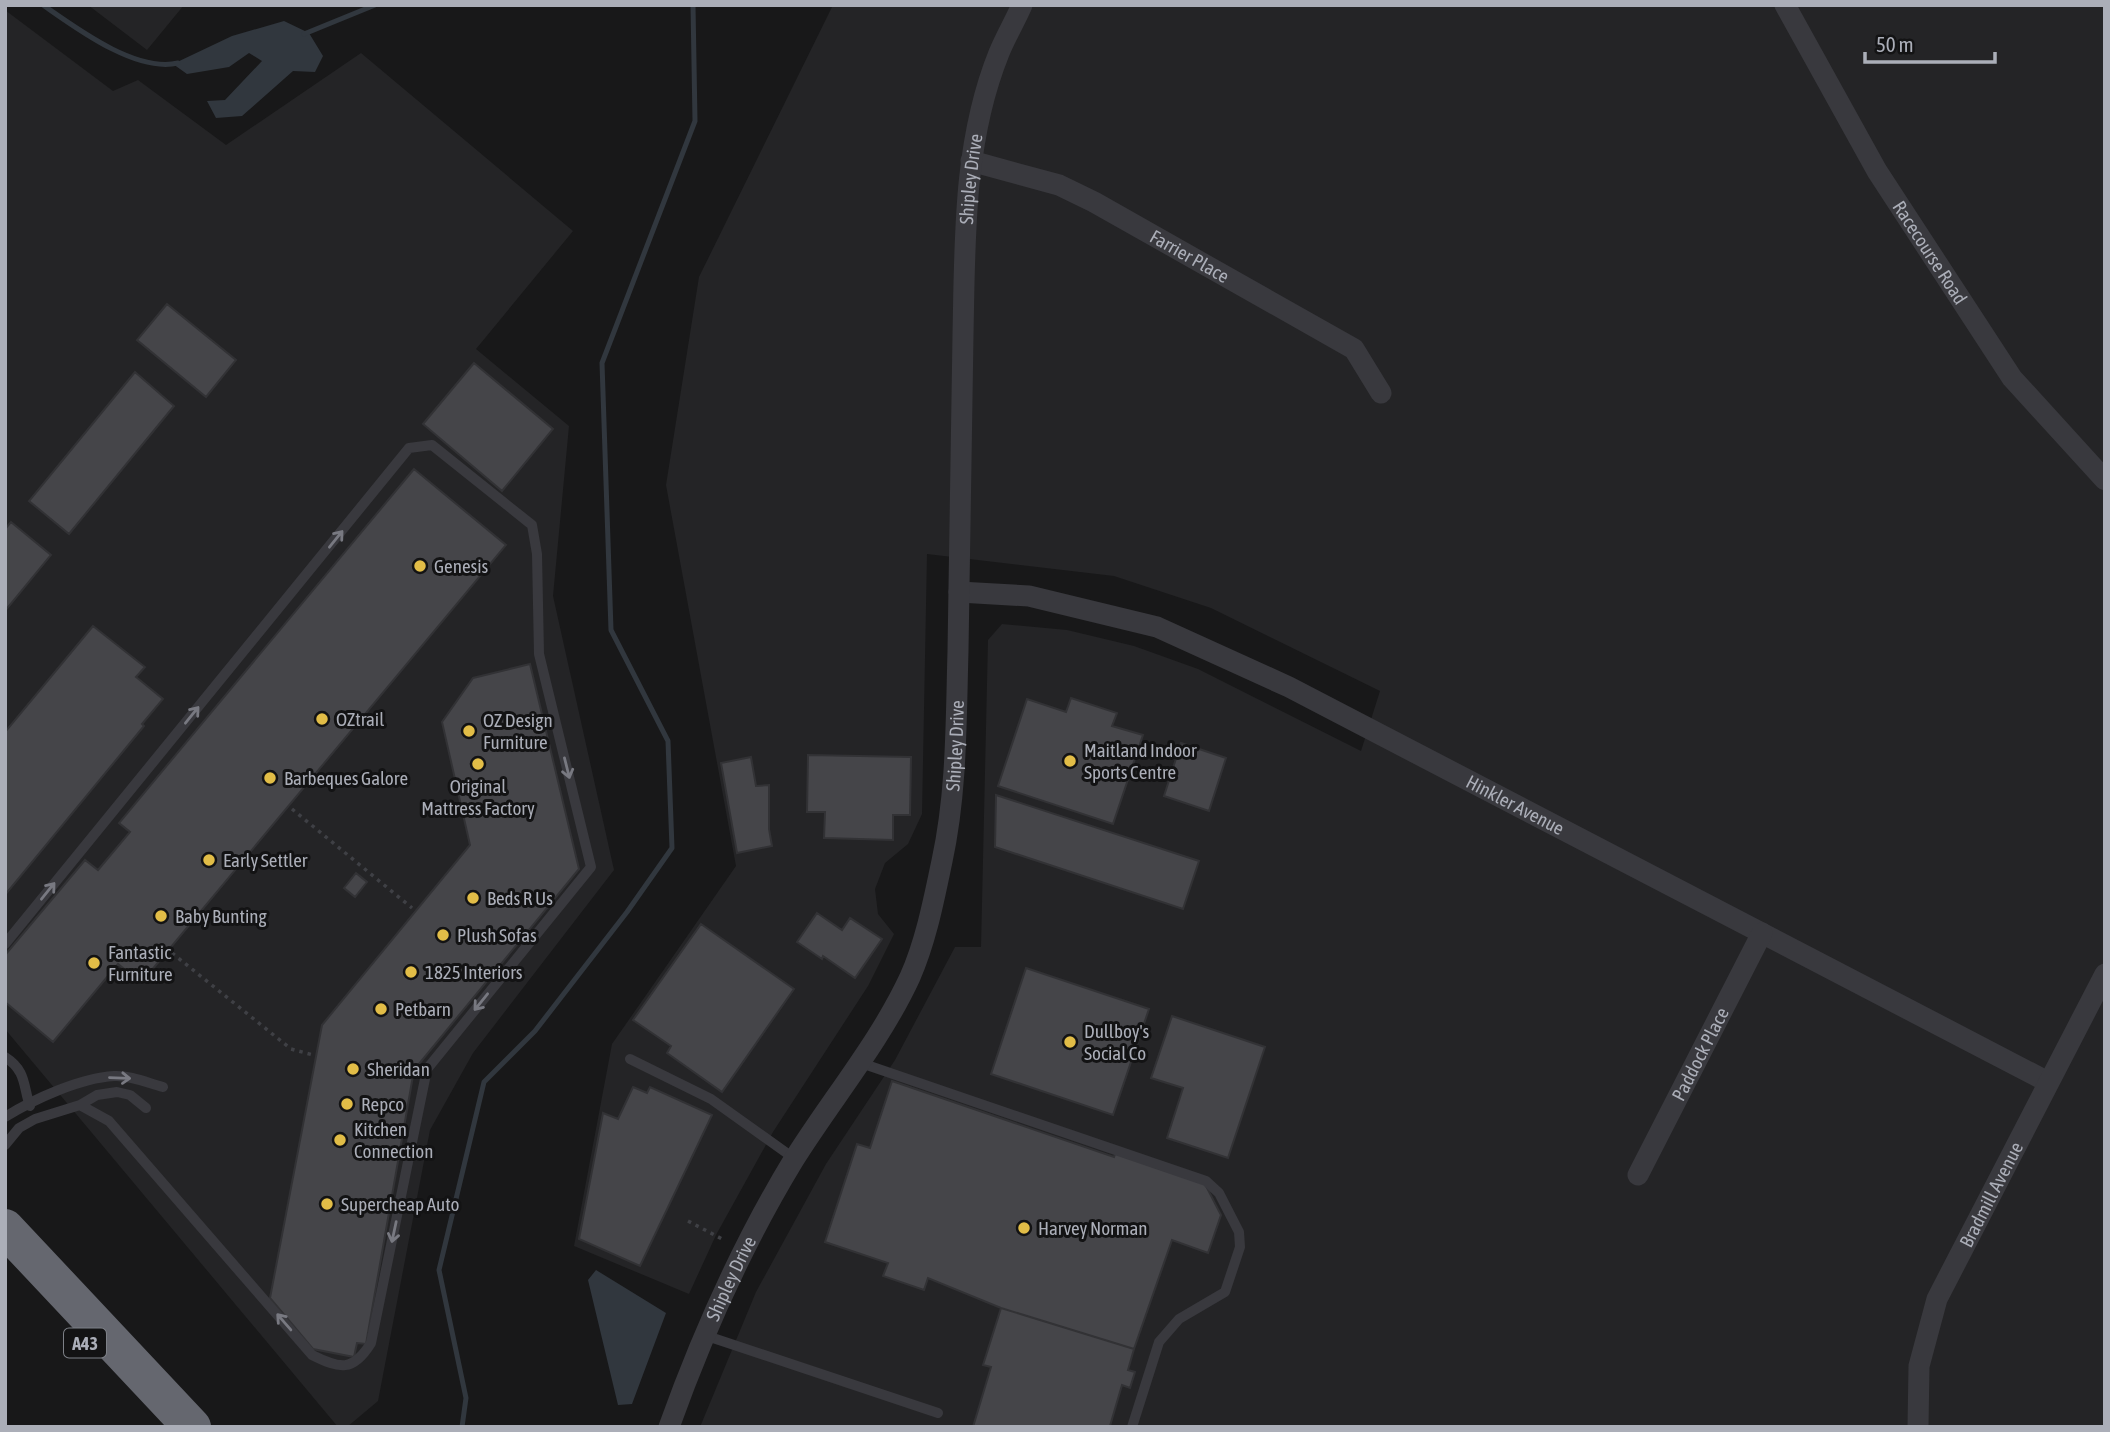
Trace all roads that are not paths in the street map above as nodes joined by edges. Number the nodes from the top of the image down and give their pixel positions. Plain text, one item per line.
1 (1023, 5) edge
2 (1785, 5) edge
3 (971, 161) junction
4 (1381, 393) dead end
5 (2105, 480) edge
6 (959, 592) junction
7 (1762, 933) junction
8 (5, 944) edge
9 (2105, 975) edge
10 (5, 1057) edge
11 (630, 1059) dead end
12 (858, 1062) junction
13 (2048, 1082) junction
14 (163, 1087) dead end
15 (28, 1102) junction
16 (80, 1105) junction
17 (146, 1108) dead end
18 (5, 1117) edge
19 (35, 1119) junction
20 (5, 1145) edge
21 (794, 1159) junction
22 (1638, 1175) dead end
23 (5, 1228) edge
24 (5, 1259) edge
25 (704, 1335) junction
26 (938, 1413) dead end
27 (163, 1427) edge
28 (192, 1427) edge
29 (669, 1427) edge
30 (1132, 1427) edge
31 (1918, 1427) edge

1 - 3 street, Shipley Drive
2 - 5 street, Racecourse Road
3 - 4 street, Farrier Place
3 - 6 street, Shipley Drive
6 - 7 street, Hinkler Avenue
6 - 12 street, Shipley Drive
7 - 13 street, Hinkler Avenue
7 - 22 street, Paddock Place
8 -> 16 lane
9 - 13 street, Bradmill Avenue
10 - 15 lane
11 - 21 lane
12 - 21 street, Shipley Drive
12 - 30 lane
13 - 31 street, Bradmill Avenue
15 -> 14 lane
15 - 18 lane
15 - 19 lane
16 - 17 lane
16 - 19 lane
19 - 20 lane
21 - 25 street, Shipley Drive
23 - 28 highway, A43
24 - 27 highway, A43
25 - 26 lane
25 - 29 street, Shipley Drive

